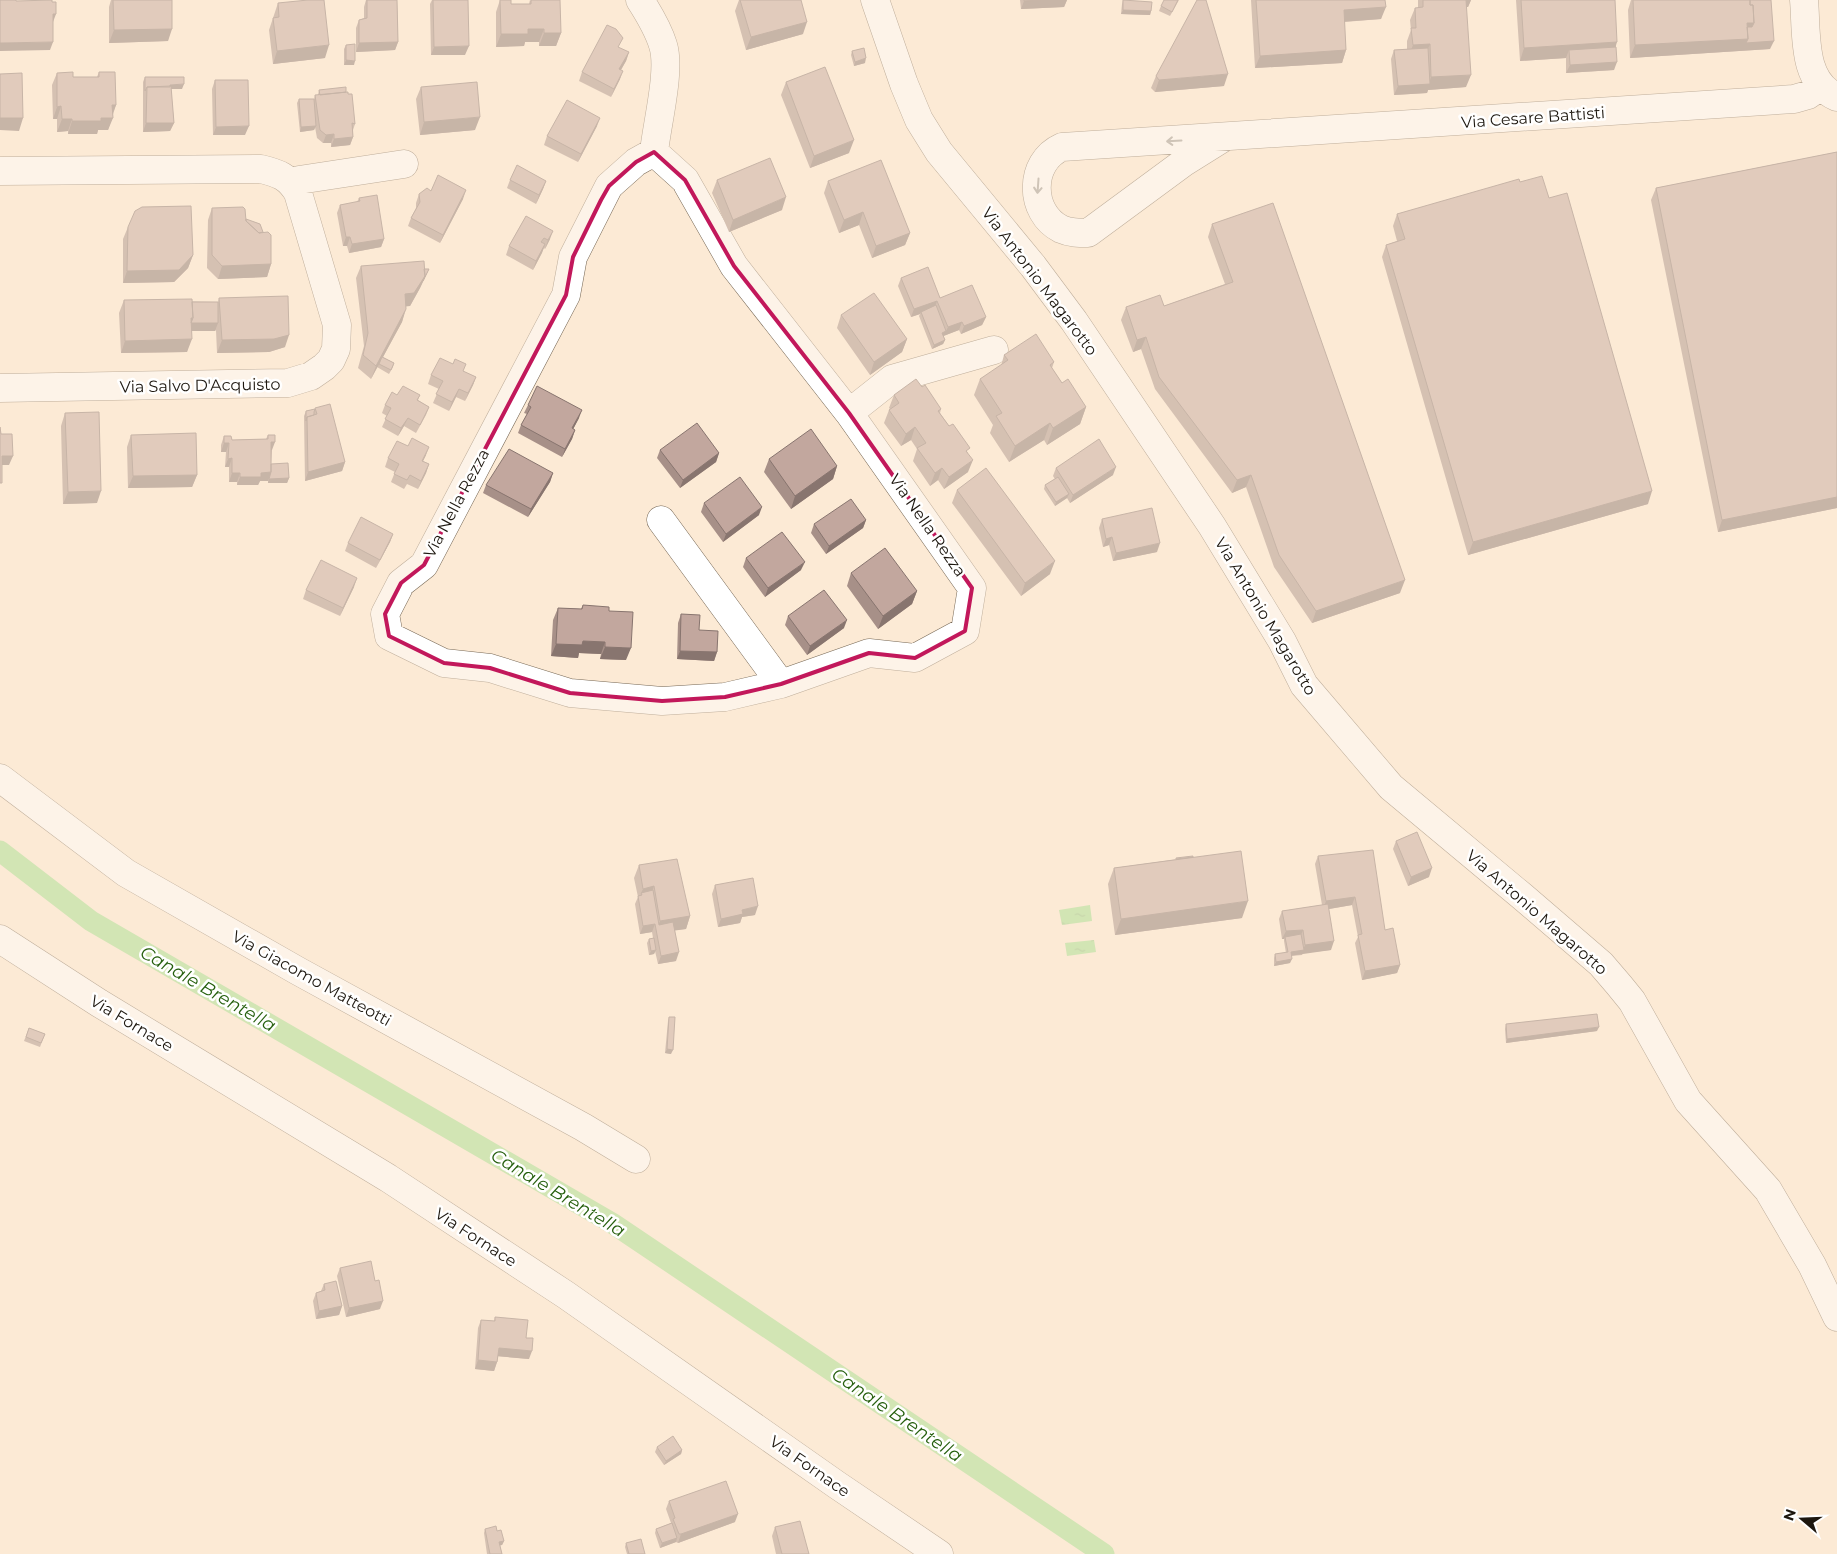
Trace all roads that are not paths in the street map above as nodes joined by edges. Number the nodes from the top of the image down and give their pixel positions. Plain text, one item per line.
1 (640, 0) edge
2 (875, 0) edge
3 (1804, 0) edge
4 (1829, 92) edge
5 (1223, 138) junction
6 (654, 152) junction
7 (404, 164) dead end
8 (0, 171) edge
9 (293, 184) junction
10 (994, 350) dead end
11 (0, 388) edge
12 (849, 413) junction
13 (661, 520) dead end
14 (780, 684) junction
15 (0, 778) edge
16 (0, 939) edge
17 (636, 1159) dead end
18 (1837, 1317) edge
19 (939, 1554) edge

1 - 6 street
2 - 18 street, Via Antonio Magarotto
3 - 4 street
4 - 5 street, Via Cesare Battisti
5 -> 5 street, Via Cesare Battisti
6 - 12 street, Via Nella Rezza
6 - 14 street, Via Nella Rezza
7 - 9 street
8 - 9 street
9 - 11 street, Via Salvo D'Acquisto
10 - 12 street
12 - 14 street, Via Nella Rezza
13 - 14 street
15 - 17 street, Via Giacomo Matteotti
16 - 19 street, Via Fornace

